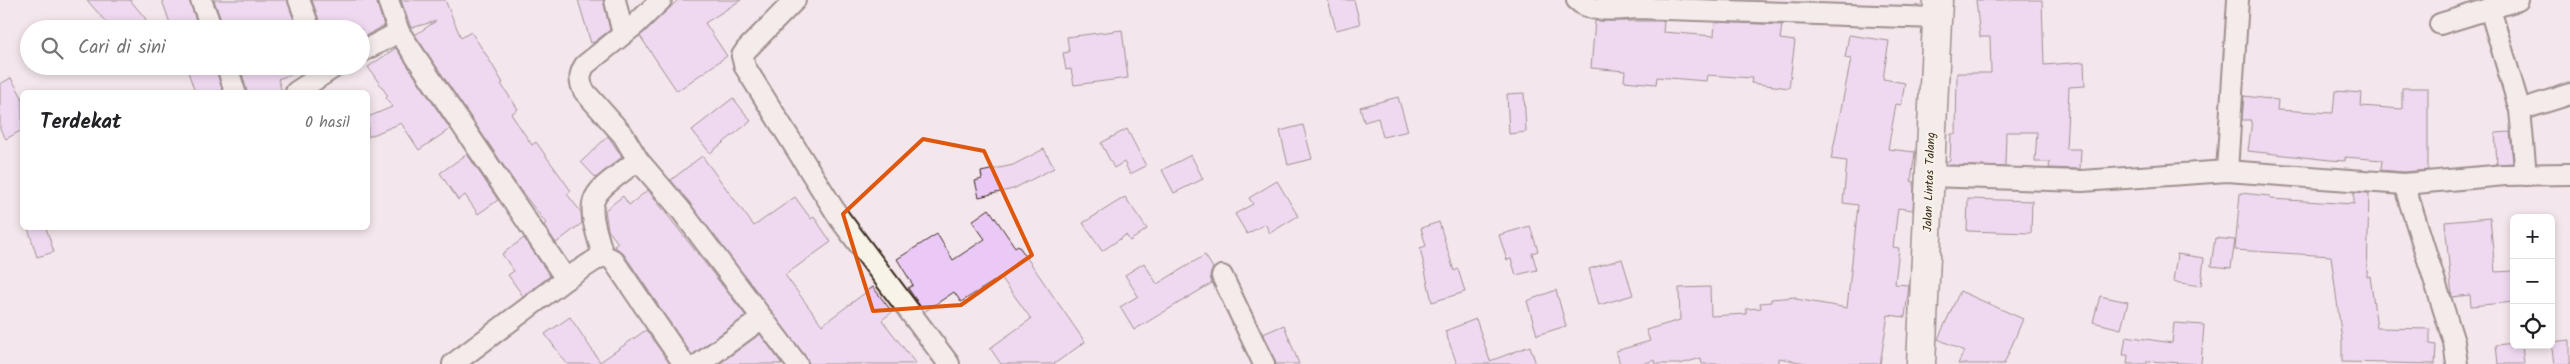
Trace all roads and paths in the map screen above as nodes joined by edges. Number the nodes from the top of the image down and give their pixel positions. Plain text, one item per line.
1 (201, 0) edge
2 (299, 0) edge
3 (388, 0) edge
4 (615, 0) edge
5 (660, 0) edge
6 (795, 0) edge
7 (1577, 0) edge
8 (2238, 0) edge
9 (2518, 0) edge
10 (1937, 9) edge
11 (2490, 9) junction
12 (209, 20) edge
13 (307, 20) edge
14 (2440, 24) dead end
15 (399, 32) junction
16 (623, 34) junction
17 (370, 47) edge
18 (229, 75) edge
19 (319, 75) edge
20 (234, 90) edge
21 (299, 90) edge
22 (2570, 94) edge
23 (2520, 110) junction
24 (638, 160) junction
25 (2227, 171) junction
26 (2570, 174) edge
27 (2526, 175) junction
28 (1929, 176) junction
29 (2404, 184) junction
30 (603, 255) junction
31 (1222, 276) dead end
32 (566, 279) junction
33 (761, 319) junction
34 (453, 364) edge
35 (684, 364) edge
36 (699, 364) edge
37 (797, 364) edge
38 (949, 364) edge
39 (1264, 364) edge
40 (1921, 364) edge
41 (2457, 364) edge

1 - 12 street
2 - 13 street
3 - 15 street
4 - 16 street
5 - 16 street
6 - 38 street
7 - 10 street
8 - 25 street
9 - 11 street
10 - 28 street, Jalan Lintas Talang
11 - 14 street
11 - 23 street
15 - 17 street
15 - 32 street
16 - 24 street
18 - 20 street
19 - 21 street
22 - 23 street
23 - 27 street
24 - 30 street
24 - 33 street
25 - 28 street
25 - 29 street
26 - 27 street
27 - 29 street
28 - 40 street, Jalan Lintas Talang
29 - 41 street
30 - 32 street
30 - 35 street
31 - 39 street
32 - 34 street
33 - 36 street
33 - 37 street

